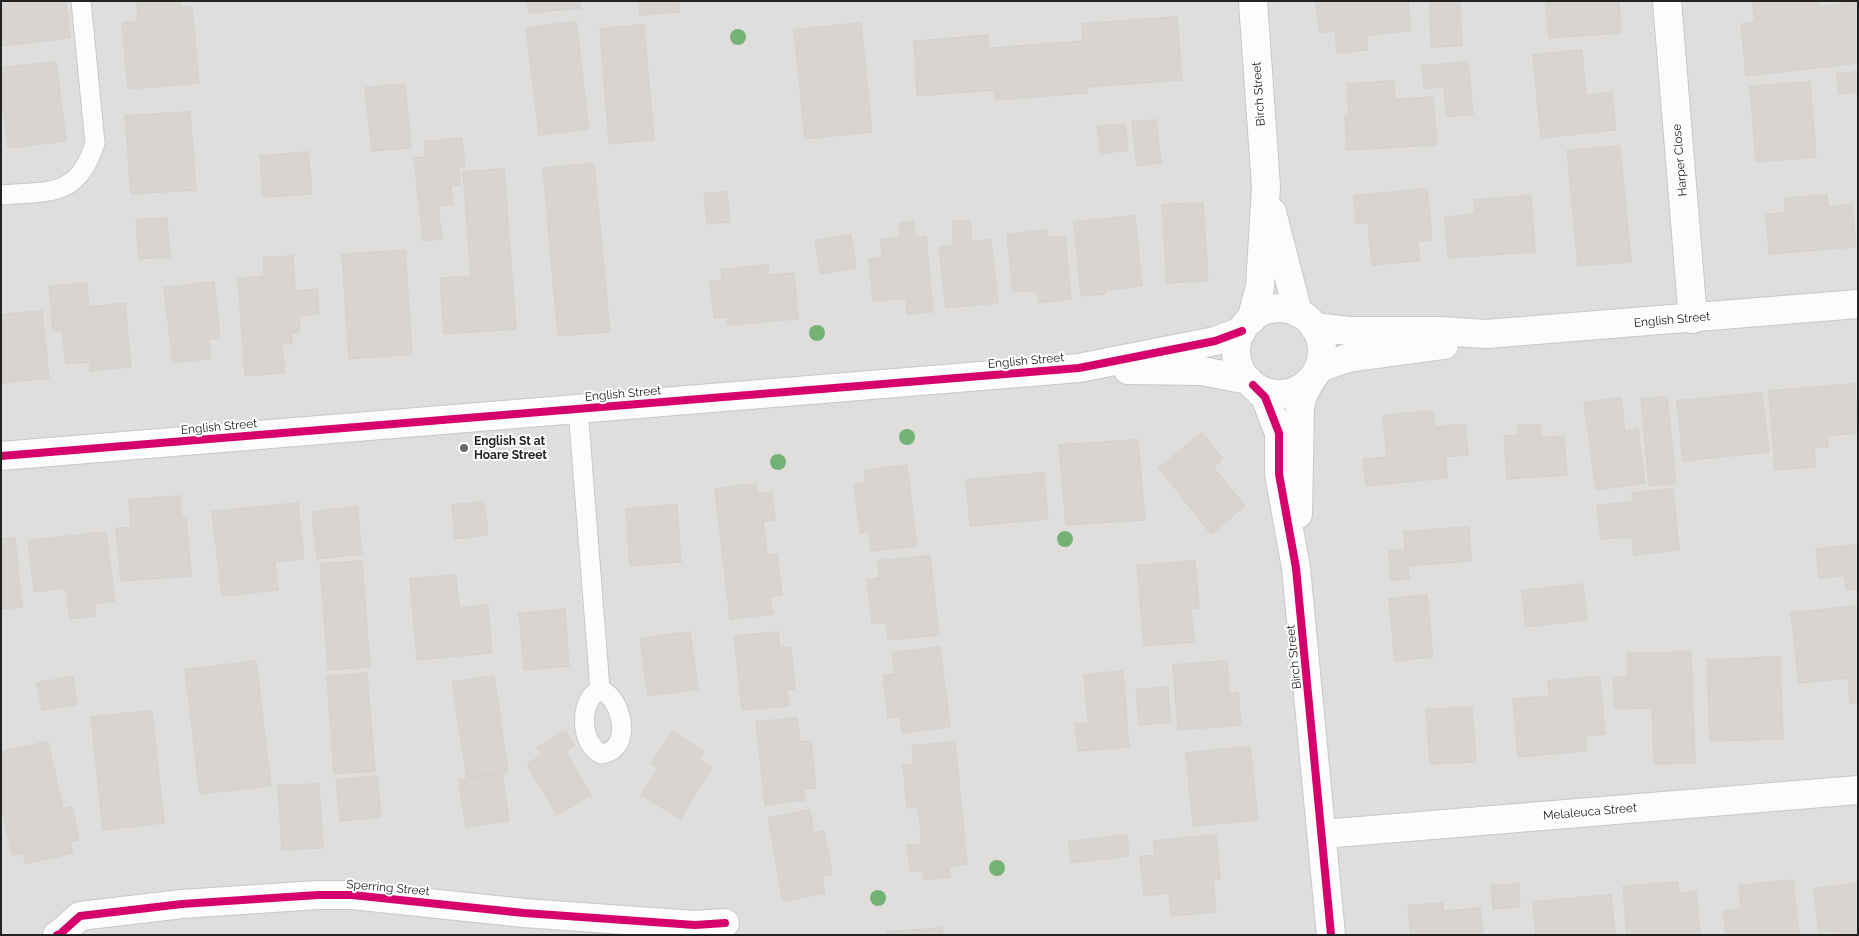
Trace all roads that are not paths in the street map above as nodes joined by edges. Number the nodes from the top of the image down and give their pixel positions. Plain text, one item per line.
1 (81, 1) edge
2 (1252, 1) edge
3 (1667, 1) edge
4 (1266, 186) junction
5 (1, 194) edge
6 (1858, 304) edge
7 (1693, 318) junction
8 (1306, 320) junction
9 (1246, 325) junction
10 (1486, 334) junction
11 (1079, 368) junction
12 (1315, 374) junction
13 (1251, 383) junction
14 (578, 409) junction
15 (1, 456) edge
16 (1296, 568) junction
17 (600, 688) dead end
18 (1858, 790) edge
19 (1323, 834) junction
20 (725, 923) dead end
21 (56, 935) edge
22 (1331, 935) edge

1 - 5 lane
2 - 4 street, Birch Street
3 - 7 street, Harper Close
4 - 8 street, Birch Street
4 - 9 street, Birch Street
6 - 7 street, English Street
7 - 10 street, English Street
8 - 9 street
8 - 10 street, English Street
8 - 12 street
9 - 11 street, English Street
9 - 13 street
10 - 12 street, English Street
11 - 13 street, English Street
11 - 14 street, English Street
12 - 13 street
12 - 16 street, Birch Street
13 - 16 street, Birch Street
14 - 15 street, English Street
14 - 17 lane
16 - 19 street, Birch Street
18 - 19 street, Melaleuca Street
19 - 22 street, Birch Street
20 - 21 street, Sperring Street

